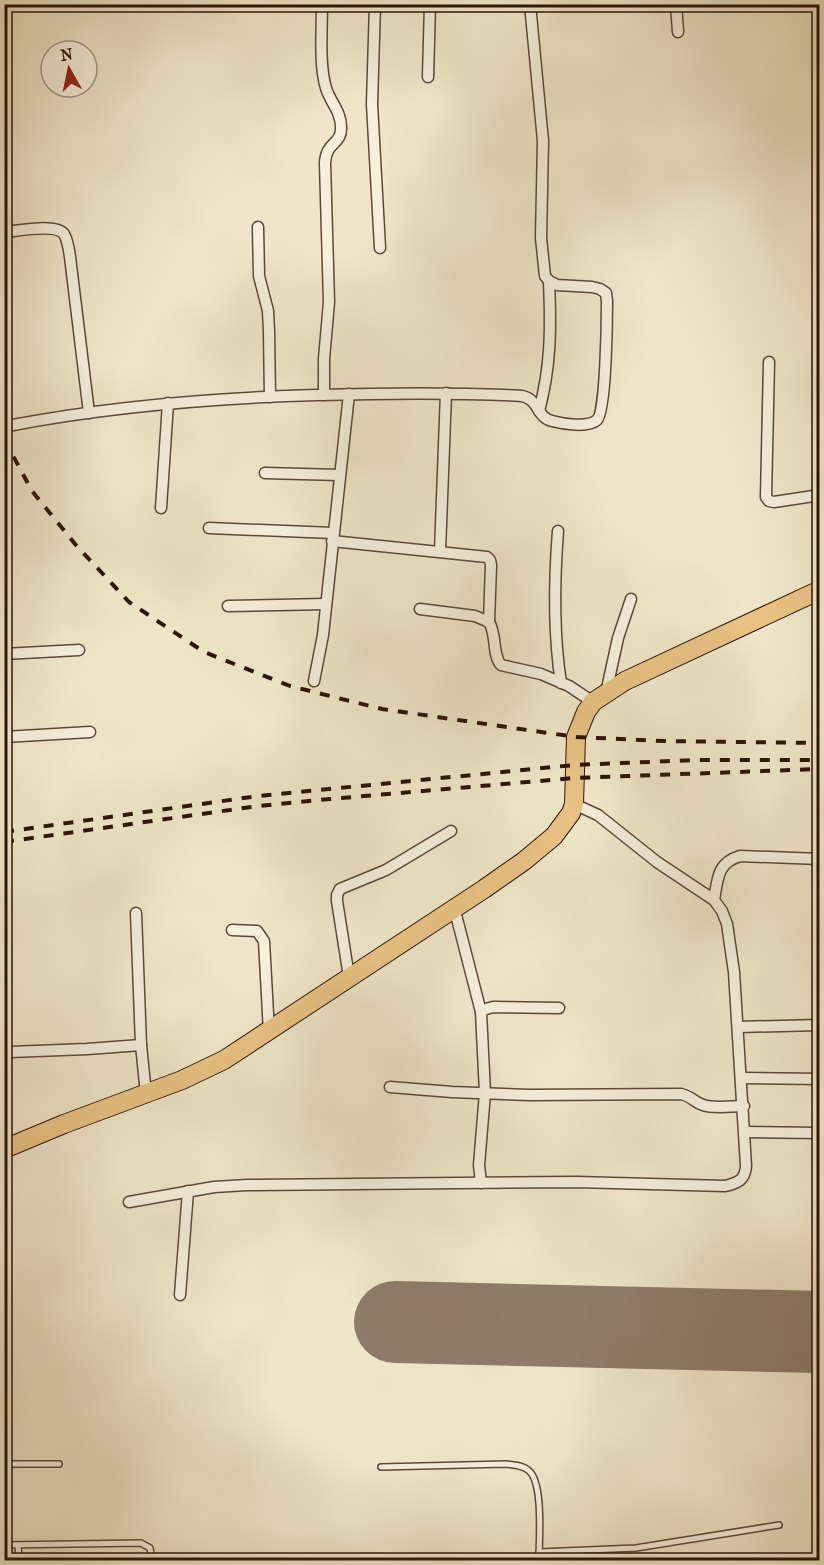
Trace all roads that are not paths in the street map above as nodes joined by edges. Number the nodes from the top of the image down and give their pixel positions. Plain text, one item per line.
1 (322, 4) edge
2 (375, 4) edge
3 (430, 4) edge
4 (530, 4) edge
5 (676, 4) edge
6 (678, 32) dead end
7 (428, 77) dead end
8 (258, 227) dead end
9 (4, 232) edge
10 (380, 248) dead end
11 (549, 281) junction
12 (770, 362) dead end
13 (446, 393) junction
14 (349, 394) junction
15 (324, 395) junction
16 (270, 397) junction
17 (168, 403) junction
18 (539, 411) junction
19 (89, 413) junction
20 (13, 425) dead end
21 (265, 473) dead end
22 (339, 475) junction
23 (819, 495) edge
24 (161, 508) dead end
25 (209, 528) dead end
26 (558, 531) dead end
27 (333, 537) junction
28 (440, 551) junction
29 (819, 590) edge
30 (631, 599) dead end
31 (326, 604) junction
32 (228, 606) dead end
33 (420, 609) dead end
34 (489, 622) junction
35 (79, 650) dead end
36 (4, 654) edge
37 (314, 681) dead end
38 (561, 683) junction
39 (599, 697) junction
40 (90, 732) dead end
41 (4, 737) edge
42 (574, 804) junction
43 (451, 831) dead end
44 (819, 859) edge
45 (714, 900) junction
46 (454, 907) junction
47 (136, 913) dead end
48 (232, 930) dead end
49 (349, 977) junction
50 (559, 1008) dead end
51 (481, 1012) junction
52 (819, 1025) edge
53 (738, 1027) junction
54 (269, 1032) junction
55 (141, 1045) junction
56 (10, 1052) dead end
57 (741, 1078) junction
58 (819, 1079) edge
59 (390, 1087) dead end
60 (485, 1093) junction
61 (146, 1094) junction
62 (744, 1106) junction
63 (745, 1132) junction
64 (819, 1133) edge
65 (4, 1149) edge
66 (481, 1183) junction
67 (188, 1191) junction
68 (129, 1202) dead end
69 (180, 1295) dead end
70 (4, 1464) edge
71 (59, 1464) dead end
72 (381, 1467) dead end
73 (779, 1525) dead end
74 (4, 1545) edge
75 (18, 1545) junction
76 (539, 1552) junction
77 (19, 1560) edge
78 (152, 1560) edge
79 (539, 1560) edge

1 - 15 street
2 - 10 street
3 - 7 street
4 - 11 street
5 - 6 street
8 - 16 street
9 - 19 street
11 - 18 street
11 - 18 street
12 - 23 street
13 - 14 street
13 - 18 street
13 - 28 street
14 - 15 street
14 - 22 street
15 - 16 street
16 - 17 street
17 - 19 street
17 - 24 street
19 - 20 street
21 - 22 street
22 - 27 street
25 - 27 street
26 - 38 street
27 - 28 street
27 - 31 street
28 - 34 street
29 - 39 highway
30 - 39 street
31 - 32 street
31 - 37 street
33 - 34 street
34 - 38 street
35 - 36 street
38 - 39 street
39 - 42 highway
40 - 41 street
42 - 45 street
42 - 46 highway
43 - 49 street
44 - 45 street
45 - 53 street
46 - 49 highway
46 - 51 street
47 - 55 street
48 - 54 street
49 - 54 highway
50 - 51 street
51 - 60 street
52 - 53 street
53 - 57 street
54 - 61 highway
55 - 56 street
55 - 61 street
57 - 58 street
57 - 62 street
59 - 60 street
60 - 62 street
60 - 66 street
61 - 65 highway
62 - 63 street
63 - 64 street
63 - 66 street
66 - 67 street
67 - 68 street
67 - 69 street
70 - 71 lane
72 - 76 lane
73 - 76 lane
74 - 75 lane
75 - 77 lane
75 - 78 lane
76 - 79 lane

